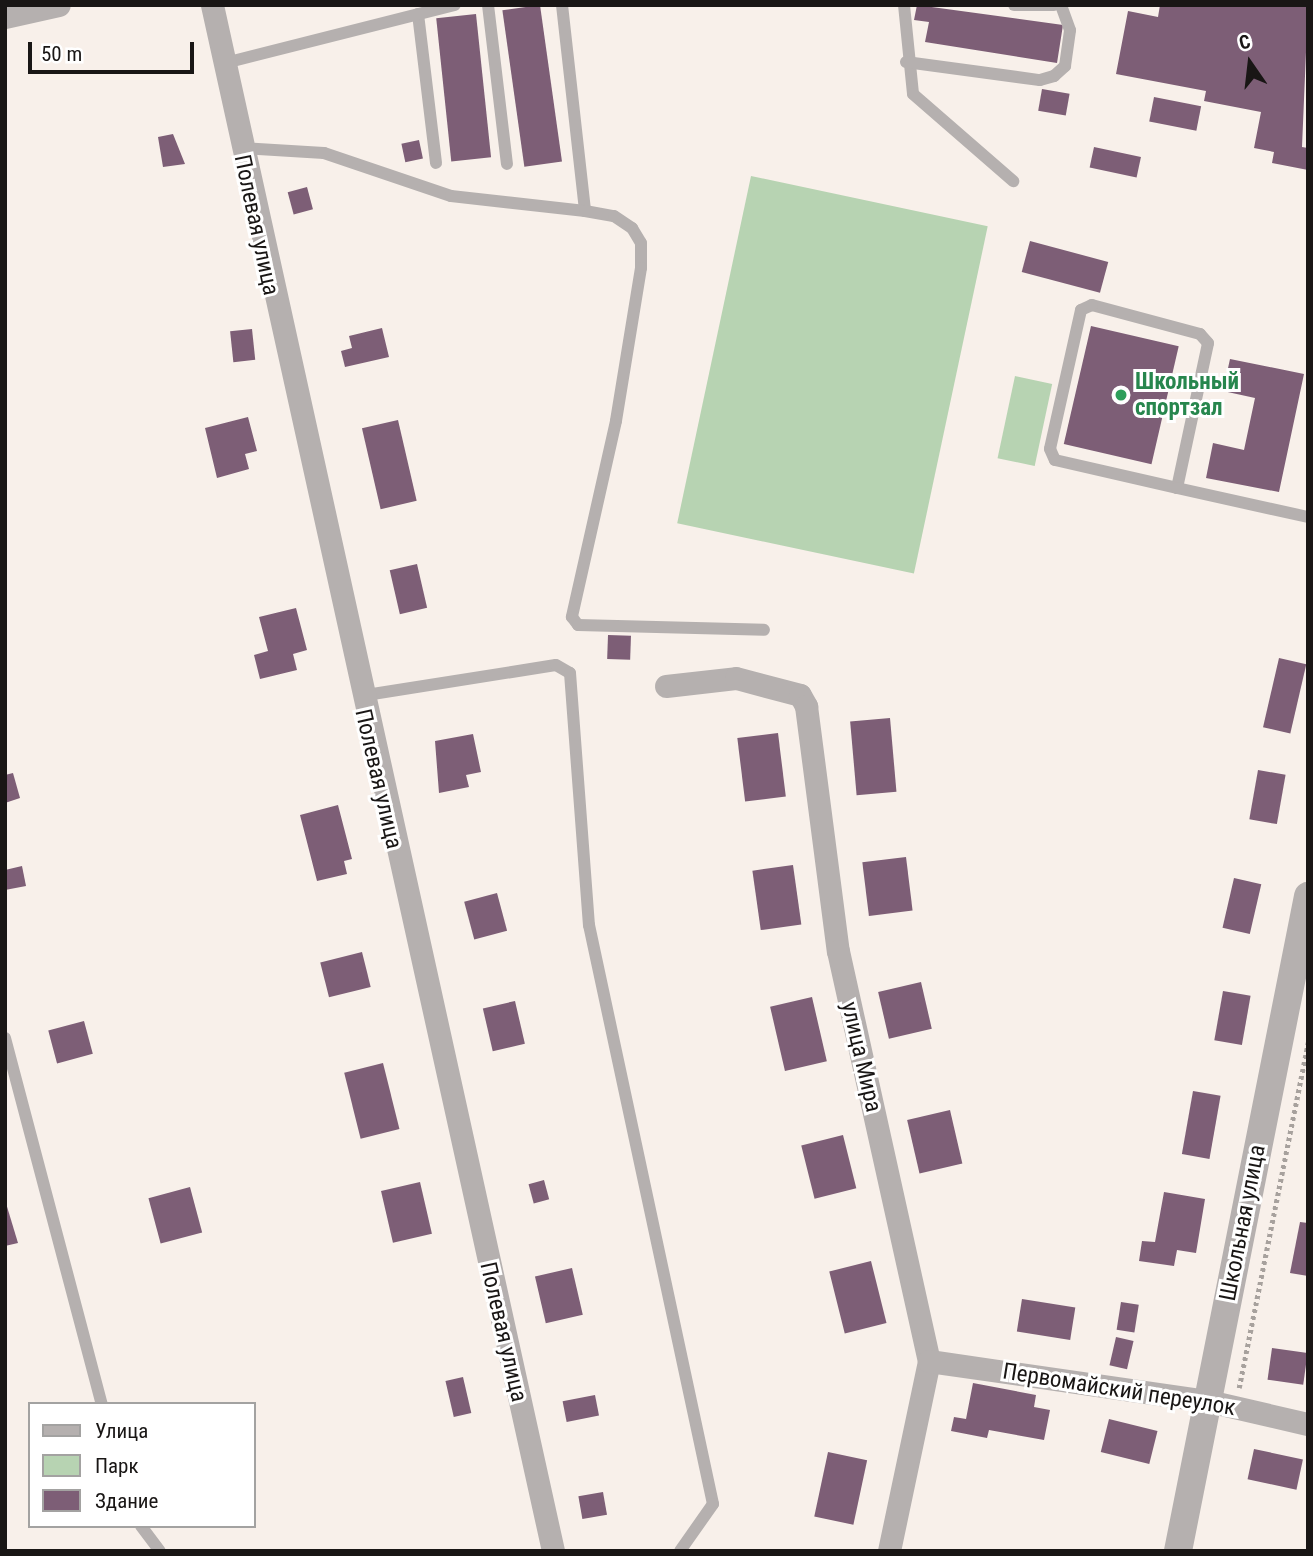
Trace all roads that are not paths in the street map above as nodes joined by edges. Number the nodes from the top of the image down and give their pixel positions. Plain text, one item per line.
1 (59, 5) edge
2 (212, 5) edge
3 (455, 5) edge
4 (488, 5) edge
5 (562, 5) edge
6 (904, 5) edge
7 (1014, 5) edge
8 (1054, 5) edge
9 (1061, 5) edge
10 (418, 15) junction
11 (5, 17) edge
12 (906, 62) junction
13 (225, 63) junction
14 (239, 148) junction
15 (436, 163) dead end
16 (507, 164) dead end
17 (1013, 181) dead end
18 (585, 211) junction
19 (1177, 488) junction
20 (1308, 517) edge
21 (764, 630) dead end
22 (666, 686) dead end
23 (360, 696) junction
24 (1308, 896) edge
25 (5, 1038) edge
26 (929, 1361) junction
27 (1208, 1401) junction
28 (102, 1402) edge
29 (1308, 1424) edge
30 (143, 1528) edge
31 (160, 1551) edge
32 (553, 1551) edge
33 (680, 1551) edge
34 (890, 1551) edge
35 (1178, 1551) edge

1 - 11 street
2 - 13 street, Полевая улица
3 - 10 lane
4 - 16 lane
5 - 18 lane
6 - 12 lane
7 - 8 lane
9 - 12 lane
10 - 13 lane
10 - 15 lane
12 - 17 lane
13 - 14 street, Полевая улица
14 - 18 lane
14 - 23 street, Полевая улица
18 - 21 lane
19 - 19 lane
19 - 20 lane
22 - 26 street, улица Мира
23 - 32 street, Полевая улица
23 - 33 lane
24 - 27 street, Школьная улица
25 - 28 lane
26 - 27 street, Первомайский переулок
26 - 34 street, улица Мира
27 - 29 street, Первомайский переулок
27 - 35 street, Школьная улица
30 - 31 lane

